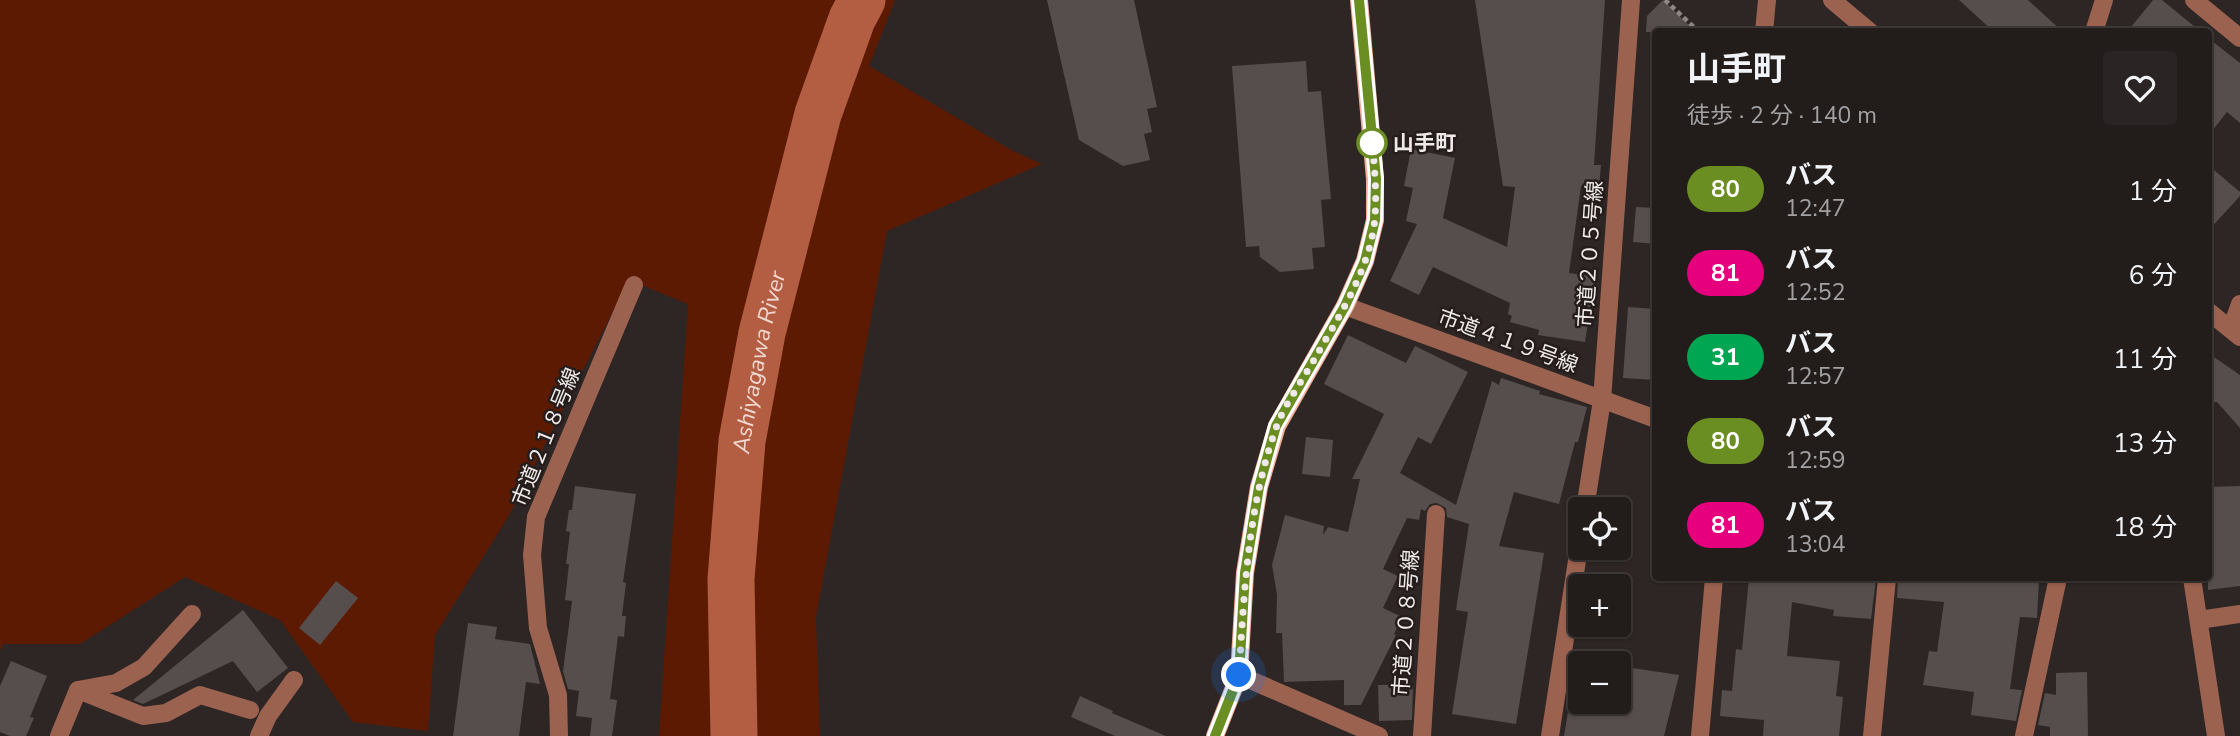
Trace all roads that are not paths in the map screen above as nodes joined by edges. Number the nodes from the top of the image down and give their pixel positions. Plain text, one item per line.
1 (1359, 0) edge
2 (1631, 0) edge
3 (1767, 0) edge
4 (1832, 0) edge
5 (2104, 0) edge
6 (2194, 0) edge
7 (1764, 28) edge
8 (1865, 28) edge
9 (2095, 28) edge
10 (2240, 37) edge
11 (634, 285) dead end
12 (2240, 304) edge
13 (1345, 306) junction
14 (2212, 314) edge
15 (2235, 333) edge
16 (1602, 400) junction
17 (1652, 418) edge
18 (1587, 497) edge
19 (1437, 514) dead end
20 (1577, 560) edge
21 (1714, 581) edge
22 (1887, 581) edge
23 (2057, 581) edge
24 (2192, 581) edge
25 (192, 614) dead end
26 (2240, 614) edge
27 (2199, 620) junction
28 (1239, 675) junction
29 (294, 680) dead end
30 (81, 683) junction
31 (250, 710) dead end
32 (1877, 735) edge
33 (58, 736) edge
34 (259, 736) edge
35 (559, 736) edge
36 (1215, 736) edge
37 (1379, 736) edge
38 (1422, 736) edge
39 (1550, 736) edge
40 (1700, 736) edge
41 (2024, 736) edge
42 (2216, 736) edge

1 - 13 main road
2 - 16 street, 市道２０５号線
3 - 7 street
4 - 8 street
5 - 9 street
6 - 10 street
11 - 35 street, 市道２１８号線
12 - 15 street
13 - 16 street, 市道４１９号線
13 - 28 main road
14 - 15 street
16 - 17 street, 市道４１９号線
16 - 18 street, 市道２０５号線
19 - 38 street, 市道２０８号線
20 - 39 street
21 - 40 street
22 - 32 street
23 - 41 street
24 - 27 street
25 - 30 street
26 - 27 street
27 - 42 street
28 - 36 main road
28 - 37 street
29 - 34 street
30 - 31 street
30 - 33 street

